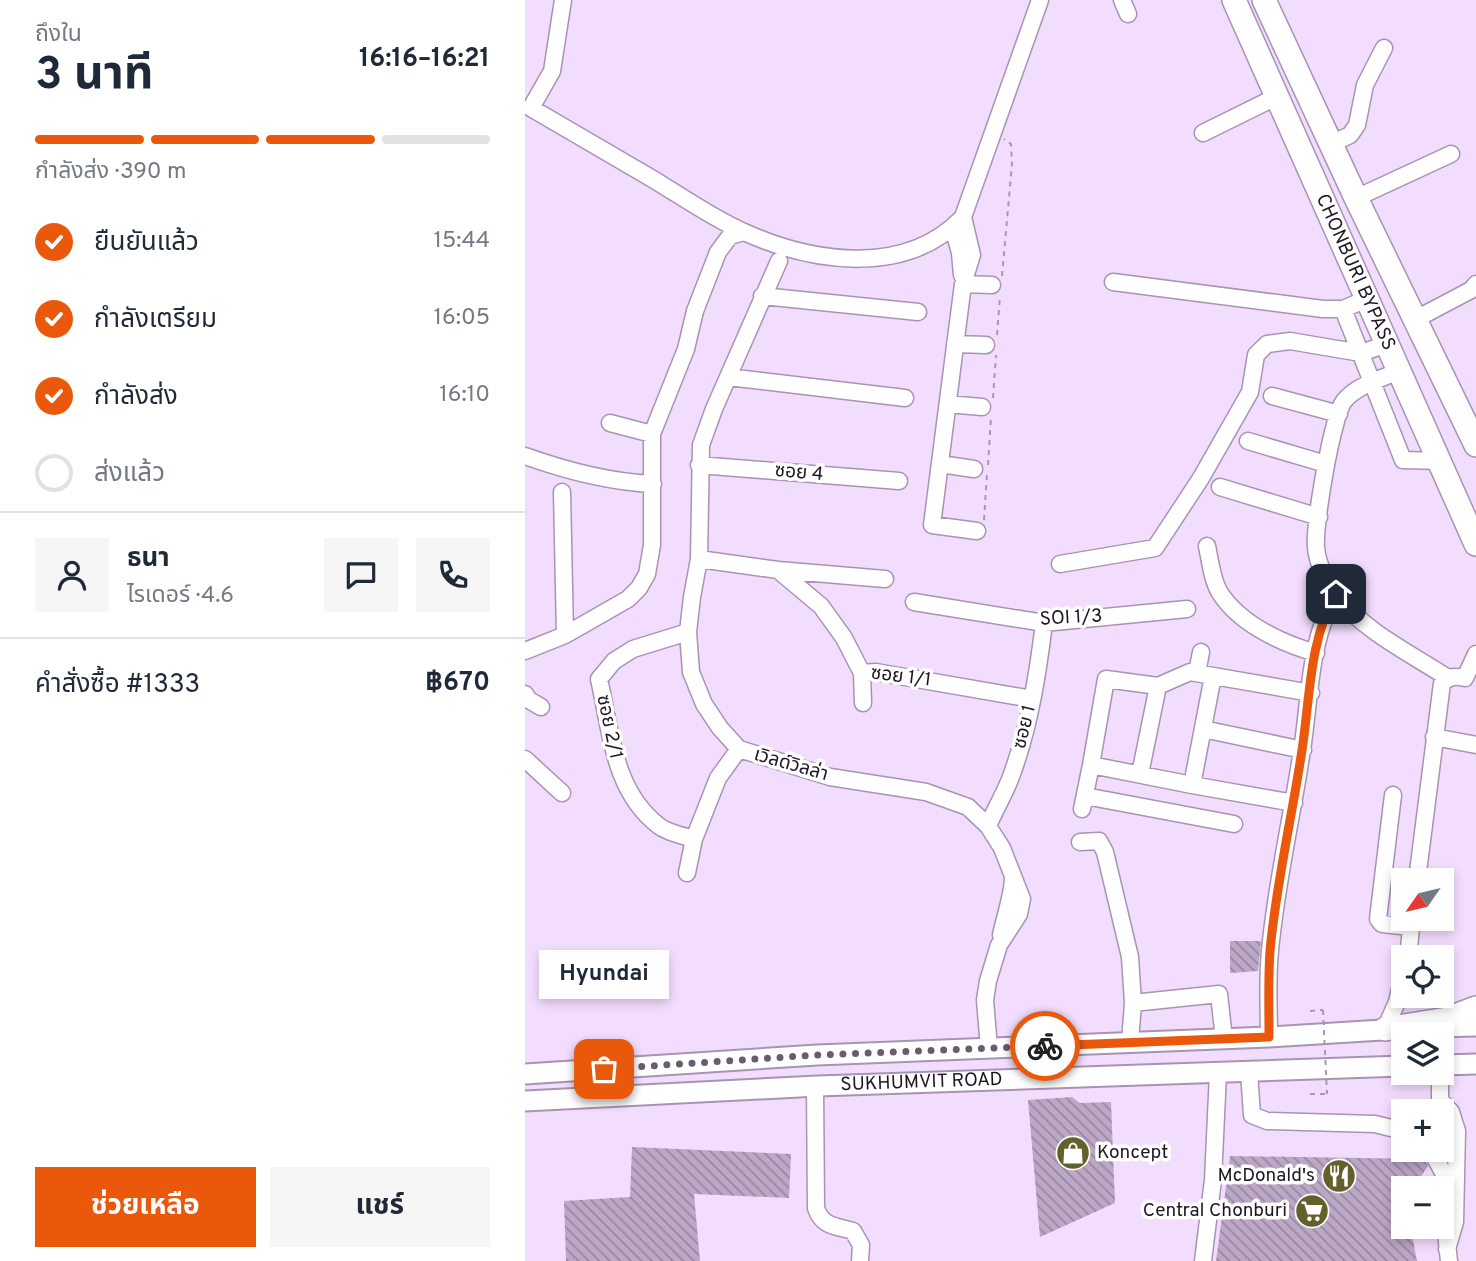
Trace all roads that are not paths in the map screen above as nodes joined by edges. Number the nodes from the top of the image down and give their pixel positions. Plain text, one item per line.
1 (563, 0) edge
2 (1040, 0) edge
3 (1234, 0) edge
4 (1264, 0) edge
5 (1384, 48) dead end
6 (1278, 96) junction
7 (528, 109) edge
8 (1203, 133) dead end
9 (1331, 144) junction
10 (1451, 154) dead end
11 (1356, 198) junction
12 (958, 222) junction
13 (743, 232) junction
14 (779, 261) dead end
15 (1113, 282) dead end
16 (963, 284) junction
17 (1476, 284) edge
18 (992, 285) dead end
19 (762, 296) junction
20 (1367, 299) junction
21 (1343, 309) junction
22 (918, 312) dead end
23 (1414, 320) junction
24 (955, 344) junction
25 (1387, 344) junction
26 (993, 346) road end
27 (1360, 352) junction
28 (1399, 371) junction
29 (728, 377) junction
30 (1372, 382) junction
31 (1272, 396) dead end
32 (905, 398) dead end
33 (948, 404) junction
34 (982, 407) dead end
35 (1339, 414) junction
36 (610, 423) dead end
37 (652, 435) junction
38 (1248, 440) dead end
39 (1476, 445) edge
40 (525, 456) edge
41 (1440, 461) junction
42 (940, 464) junction
43 (1326, 464) junction
44 (699, 465) junction
45 (974, 469) dead end
46 (899, 481) dead end
47 (653, 484) junction
48 (1220, 487) dead end
49 (562, 492) dead end
50 (1319, 517) junction
51 (977, 531) road end
52 (1476, 544) edge
53 (1206, 546) dead end
54 (699, 559) junction
55 (1060, 564) dead end
56 (778, 570) junction
57 (885, 579) dead end
58 (1336, 594) junction
59 (914, 602) dead end
60 (1187, 609) dead end
61 (1044, 623) junction
62 (688, 632) junction
63 (565, 635) junction
64 (525, 651) edge
65 (1201, 652) dead end
66 (1315, 653) junction
67 (1476, 654) edge
68 (862, 673) junction
69 (1205, 674) junction
70 (1448, 678) junction
71 (1470, 683) edge
72 (1158, 686) junction
73 (1311, 693) junction
74 (525, 694) edge
75 (1032, 699) junction
76 (863, 703) dead end
77 (541, 707) dead end
78 (1203, 729) junction
79 (1434, 737) junction
80 (1476, 745) edge
81 (739, 749) junction
82 (1303, 750) junction
83 (525, 759) edge
84 (1091, 765) junction
85 (1140, 774) junction
86 (1192, 786) junction
87 (562, 793) dead end
88 (1393, 795) dead end
89 (1294, 803) junction
90 (1234, 824) dead end
91 (988, 826) junction
92 (694, 839) junction
93 (1080, 842) dead end
94 (1418, 868) edge
95 (687, 873) dead end
96 (1391, 924) edge
97 (1133, 1003) junction
98 (1394, 1008) edge
99 (1476, 1008) edge
100 (1476, 1026) edge
101 (1385, 1029) junction
102 (1269, 1037) junction
103 (1224, 1039) junction
104 (1130, 1042) junction
105 (1038, 1046) junction
106 (989, 1048) junction
107 (1476, 1064) edge
108 (1454, 1065) edge
109 (1391, 1066) edge
110 (1249, 1072) junction
111 (1218, 1073) junction
112 (525, 1074) edge
113 (1041, 1079) junction
114 (1440, 1085) edge
115 (815, 1087) junction
116 (525, 1101) edge
117 (1391, 1128) edge
118 (1437, 1162) edge
119 (1207, 1251) edge
120 (1448, 1255) edge
121 (860, 1261) edge

1 - 7 street
2 - 12 street
3 - 6 highway, CHONBURI BYPASS
4 - 9 highway, CHONBURI BYPASS
5 - 9 street
6 - 8 street
6 - 20 highway, CHONBURI BYPASS
7 - 13 street
9 - 11 highway, CHONBURI BYPASS
10 - 11 street
11 - 23 highway, CHONBURI BYPASS
12 - 13 street
12 - 16 street
13 - 37 street
14 - 19 street, เวิลด์วิลล่า
15 - 21 street
16 - 18 street
16 - 24 street
17 - 23 street
19 - 22 street
19 - 29 street, เวิลด์วิลล่า
20 - 21 street
20 - 25 highway, CHONBURI BYPASS
21 - 27 street
23 - 39 highway, CHONBURI BYPASS
24 - 26 street
24 - 33 street
25 - 27 street
25 - 28 highway, CHONBURI BYPASS
27 - 30 street
27 - 55 street
28 - 30 street
28 - 41 highway, CHONBURI BYPASS
29 - 32 street
29 - 44 street, เวิลด์วิลล่า
30 - 35 street
30 - 41 street
31 - 35 street
33 - 34 street
33 - 42 street
35 - 43 street
36 - 37 street
37 - 47 street
38 - 43 street
40 - 47 street
41 - 52 highway, CHONBURI BYPASS
42 - 45 street
42 - 51 street
43 - 50 street
44 - 46 street, ซอย 4
44 - 54 street, เวิลด์วิลล่า
47 - 63 street
48 - 50 street
49 - 63 street
50 - 58 street
53 - 66 street
54 - 56 street
54 - 62 street, เวิลด์วิลล่า
56 - 57 street
56 - 68 street, ซอย 1/1
58 - 66 street
58 - 70 street
59 - 61 street, SOI 1/3
60 - 61 street, SOI 1/3
61 - 75 street, ซอย 1
62 - 81 street, เวิลด์วิลล่า
62 - 92 street, ซอย 2/1
63 - 64 street
65 - 69 street
66 - 73 street
67 - 71 street
68 - 75 street, ซอย 1/1
68 - 76 street
69 - 72 street
69 - 73 street
69 - 78 street
70 - 71 street
70 - 79 street
72 - 84 street
72 - 85 street
73 - 82 street
74 - 77 street
75 - 91 street, ซอย 1
78 - 82 street
78 - 86 street
79 - 80 street
79 - 94 street
81 - 91 street, เวิลด์วิลล่า
81 - 92 street
82 - 89 street
83 - 87 street
84 - 85 street
84 - 90 street
85 - 86 street
86 - 89 street
88 - 96 street
89 - 102 street
91 - 106 street, เวิลด์วิลล่า
92 - 95 street
93 - 97 street
97 - 103 street
97 - 104 street
98 - 101 street
99 - 101 highway
100 - 101 main road, SUKHUMVIT ROAD
101 - 102 main road, SUKHUMVIT ROAD
102 - 103 main road, SUKHUMVIT ROAD
103 - 104 main road, SUKHUMVIT ROAD
104 - 105 main road, SUKHUMVIT ROAD
105 - 106 main road, SUKHUMVIT ROAD
105 - 113 main road
106 - 112 main road, SUKHUMVIT ROAD
107 - 108 main road
109 - 110 main road, SUKHUMVIT ROAD
110 - 111 main road, SUKHUMVIT ROAD
110 - 117 street
111 - 113 main road, SUKHUMVIT ROAD
111 - 119 street
113 - 115 main road, SUKHUMVIT ROAD
114 - 120 street
115 - 116 main road, SUKHUMVIT ROAD
115 - 121 street
118 - 120 street

